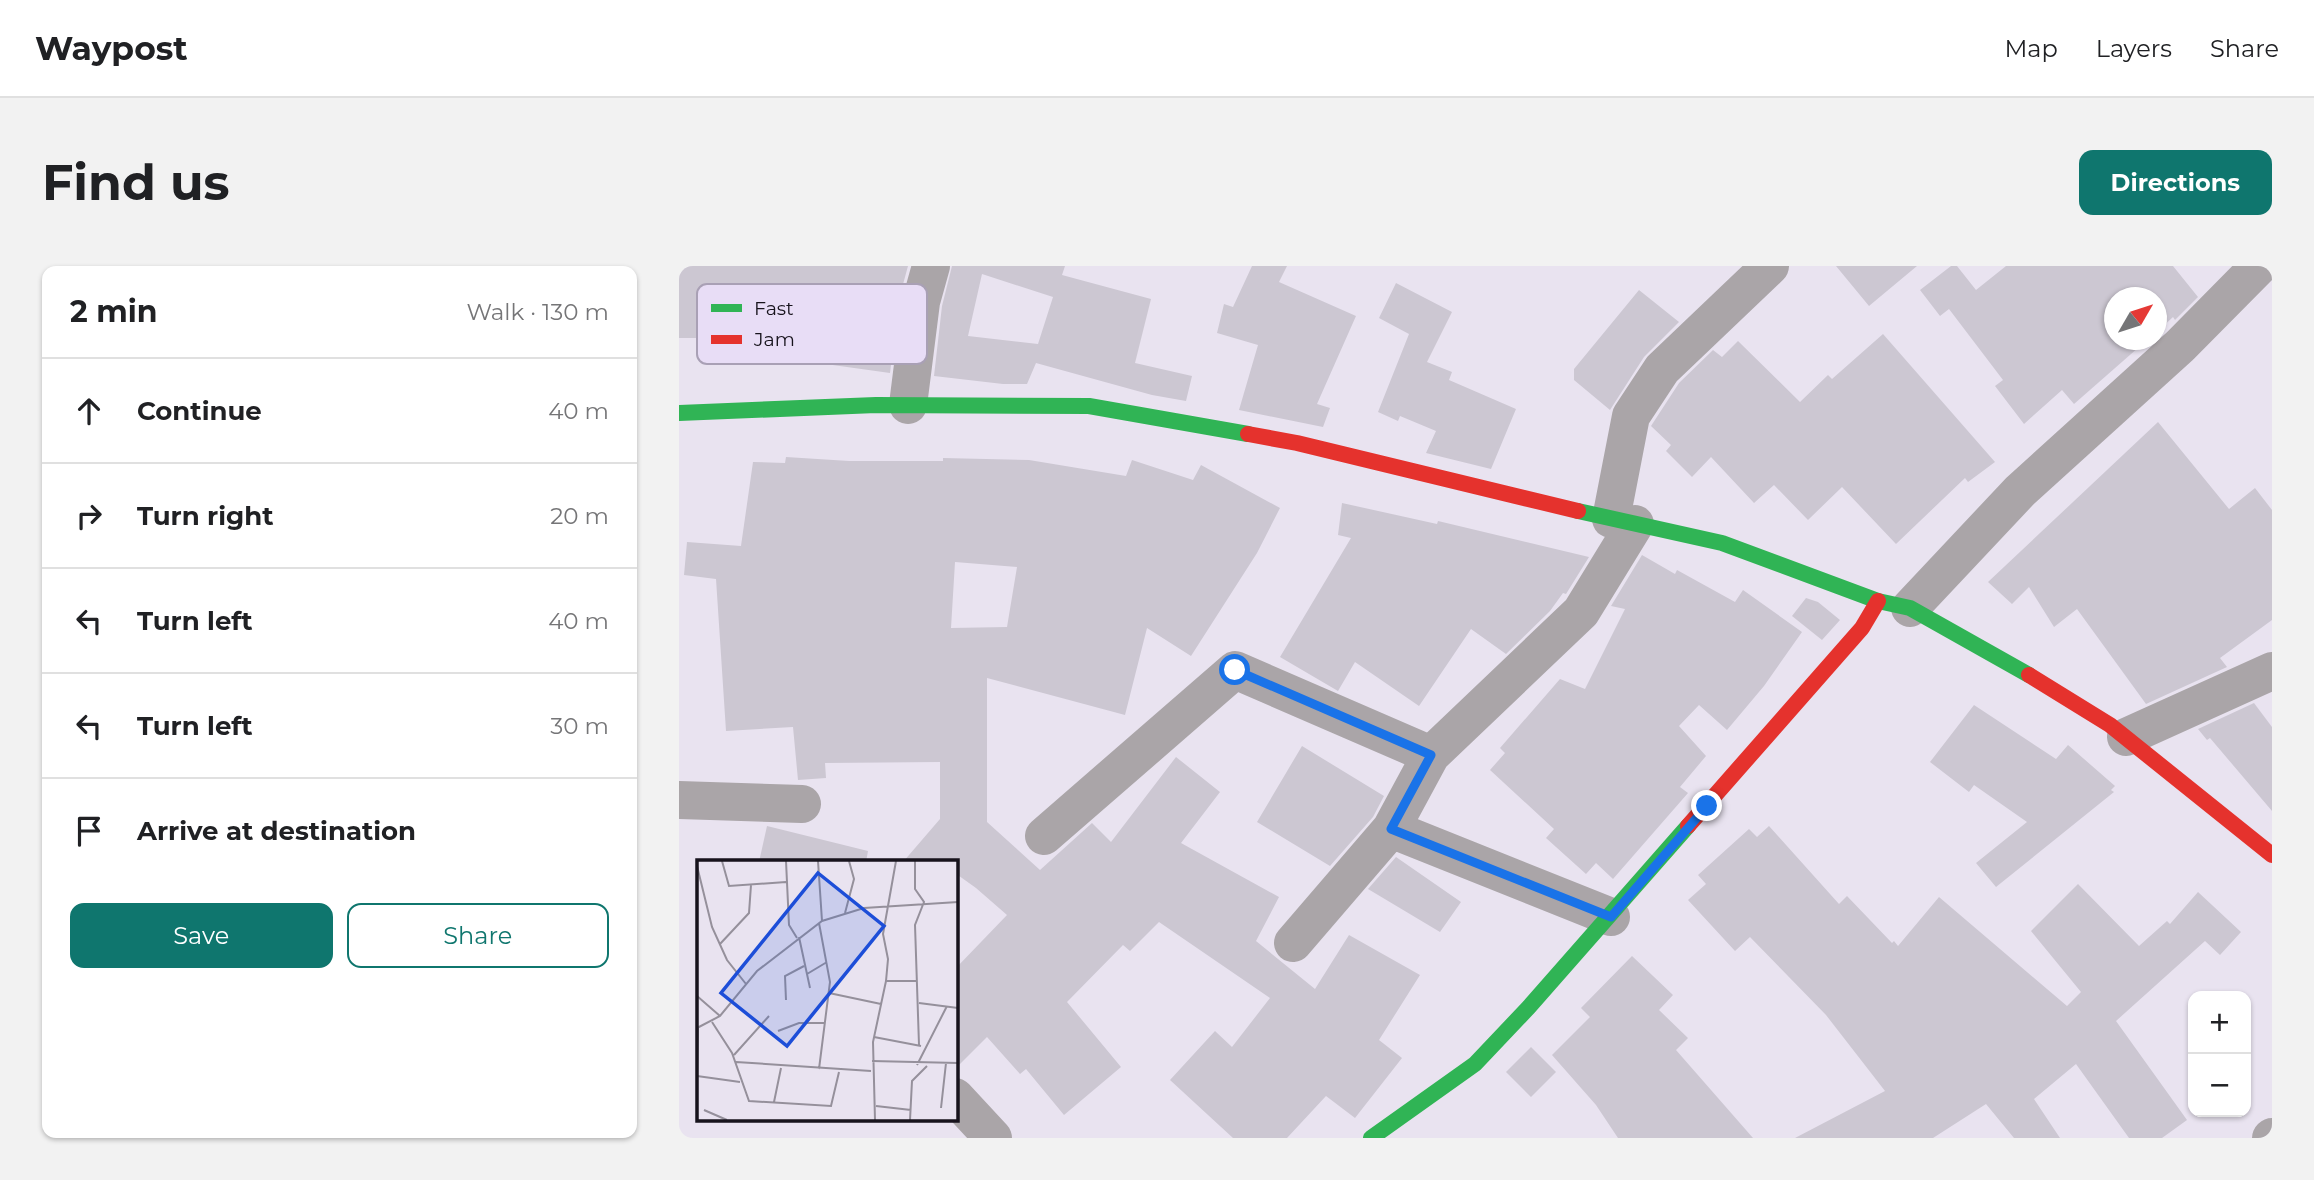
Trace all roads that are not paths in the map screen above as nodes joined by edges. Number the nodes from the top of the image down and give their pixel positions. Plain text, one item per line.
1 (931, 266) edge
2 (1770, 266) edge
3 (2259, 266) edge
4 (926, 284) edge
5 (913, 364) edge
6 (908, 405) junction
7 (679, 413) edge
8 (1623, 522) junction
9 (1894, 604) junction
10 (2272, 671) edge
11 (2126, 737) junction
12 (1431, 755) junction
13 (679, 800) edge
14 (801, 804) dead end
15 (1391, 829) junction
16 (1044, 836) dead end
17 (2272, 855) edge
18 (1611, 917) junction
19 (1293, 943) dead end
20 (957, 1099) edge
21 (1381, 1136) edge
22 (993, 1138) edge

1 - 4 street
2 - 8 street
3 - 9 street
5 - 6 street
6 - 7 street
6 - 8 street
8 - 9 street
8 - 12 street
9 - 11 street
9 - 18 street
10 - 11 street
11 - 17 street
12 - 15 street
12 - 16 street
13 - 14 street
15 - 18 street
15 - 19 street
18 - 21 street
20 - 22 street

